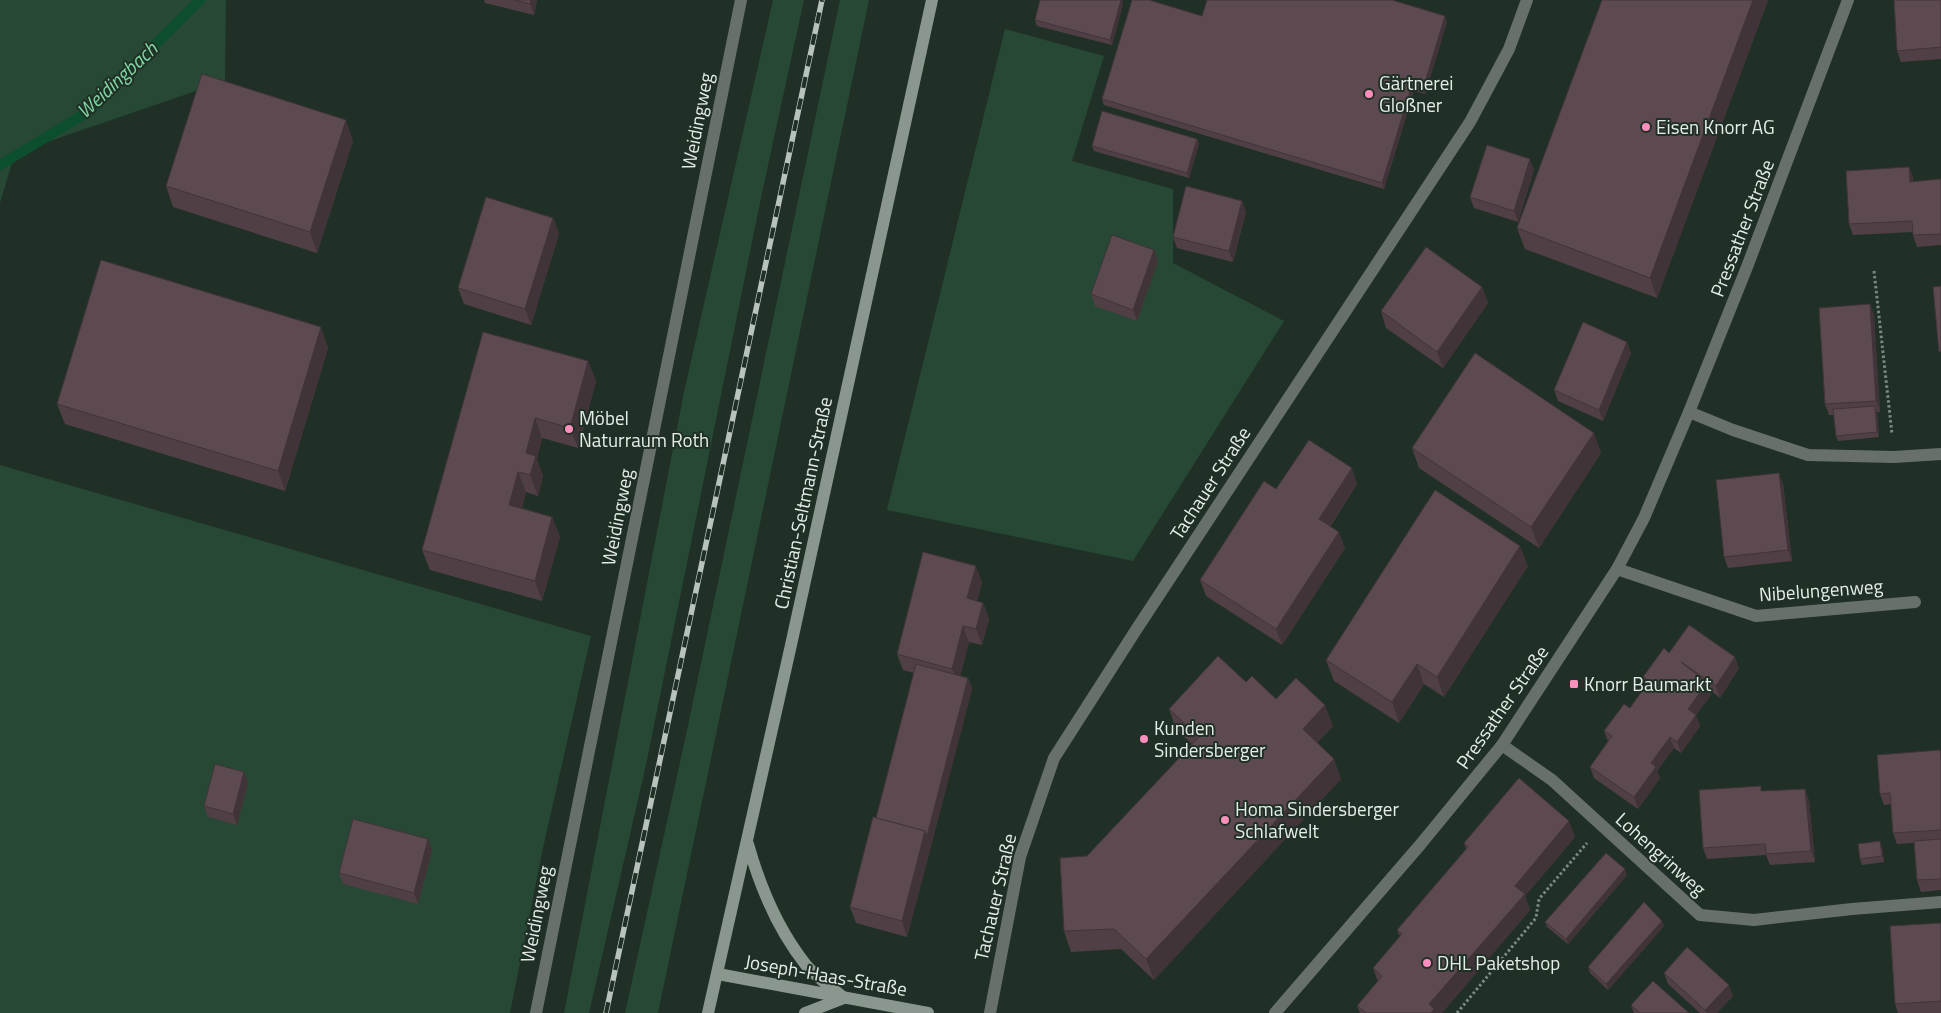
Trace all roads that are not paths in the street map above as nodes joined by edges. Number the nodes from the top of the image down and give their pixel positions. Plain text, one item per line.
1 (741, 0) edge
2 (932, 0) edge
3 (1527, 0) edge
4 (1848, 0) edge
5 (1689, 412) junction
6 (1941, 454) edge
7 (1617, 569) junction
8 (1915, 602) dead end
9 (1502, 745) junction
10 (747, 843) junction
11 (1941, 902) edge
12 (718, 974) junction
13 (844, 998) junction
14 (536, 1013) edge
15 (708, 1013) edge
16 (805, 1013) edge
17 (928, 1013) edge
18 (990, 1013) edge
19 (1274, 1013) edge

1 - 14 street, Weidingweg
2 - 10 main road, Christian-Seltmann-Straße
3 - 18 street, Tachauer Straße
4 - 5 street, Pressather Straße
5 - 6 street
5 - 7 street, Pressather Straße
7 - 8 street, Nibelungenweg
7 - 9 street, Pressather Straße
9 - 11 street, Lohengrinweg
9 - 19 street, Pressather Straße
10 - 12 main road, Christian-Seltmann-Straße
10 - 13 main road
12 - 13 main road, Joseph-Haas-Straße
12 - 15 main road, Christian-Seltmann-Straße
13 - 16 main road
13 - 17 main road, Joseph-Haas-Straße

